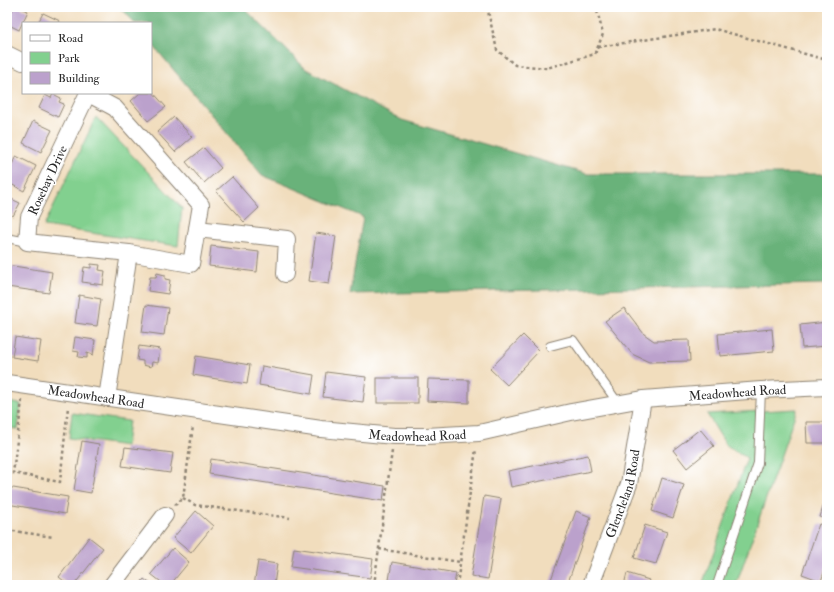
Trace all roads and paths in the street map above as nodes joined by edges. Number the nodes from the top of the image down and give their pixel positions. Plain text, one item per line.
1 (487, 7) edge
2 (596, 7) edge
3 (598, 47) junction
4 (7, 54) edge
5 (827, 60) edge
6 (22, 62) edge
7 (88, 94) edge
8 (90, 94) edge
9 (197, 229) junction
10 (7, 238) edge
11 (27, 242) junction
12 (129, 253) junction
13 (285, 274) dead end
14 (550, 346) dead end
15 (7, 384) edge
16 (24, 386) junction
17 (827, 388) edge
18 (761, 390) junction
19 (70, 393) junction
20 (107, 398) junction
21 (643, 399) junction
22 (618, 404) junction
23 (195, 410) junction
24 (479, 433) junction
25 (394, 436) junction
26 (182, 498) junction
27 (165, 515) joint
28 (290, 518) dead end
29 (7, 530) edge
30 (53, 537) dead end
31 (379, 549) junction
32 (460, 562) junction
33 (112, 585) edge
34 (286, 585) edge
35 (296, 585) edge
36 (374, 585) edge
37 (457, 585) edge
38 (591, 585) edge
39 (717, 585) edge

1 - 3 path
2 - 3 path
3 - 5 path
4 - 6 street
7 - 11 street, Rosebay Drive
8 - 9 street, Rosebay Drive
9 - 12 street, Rosebay Drive
9 - 13 street
10 - 11 lane
11 - 12 street, Rosebay Drive
12 - 20 street
14 - 22 lane
15 - 16 street, Meadowhead Road
16 - 19 street, Meadowhead Road
16 - 19 path
17 - 18 street, Meadowhead Road
18 - 21 street, Meadowhead Road
18 - 39 lane
19 - 20 street, Meadowhead Road
20 - 23 street, Meadowhead Road
21 - 22 street, Meadowhead Road
21 - 38 street, Glencleland Road
22 - 24 street, Meadowhead Road
23 - 25 street, Meadowhead Road
23 - 26 path
24 - 25 street, Meadowhead Road
24 - 32 path
25 - 31 path
26 - 27 path
26 - 28 path
27 - 33 street
29 - 30 path
31 - 32 path
31 - 36 path
32 - 37 path
34 - 35 path

